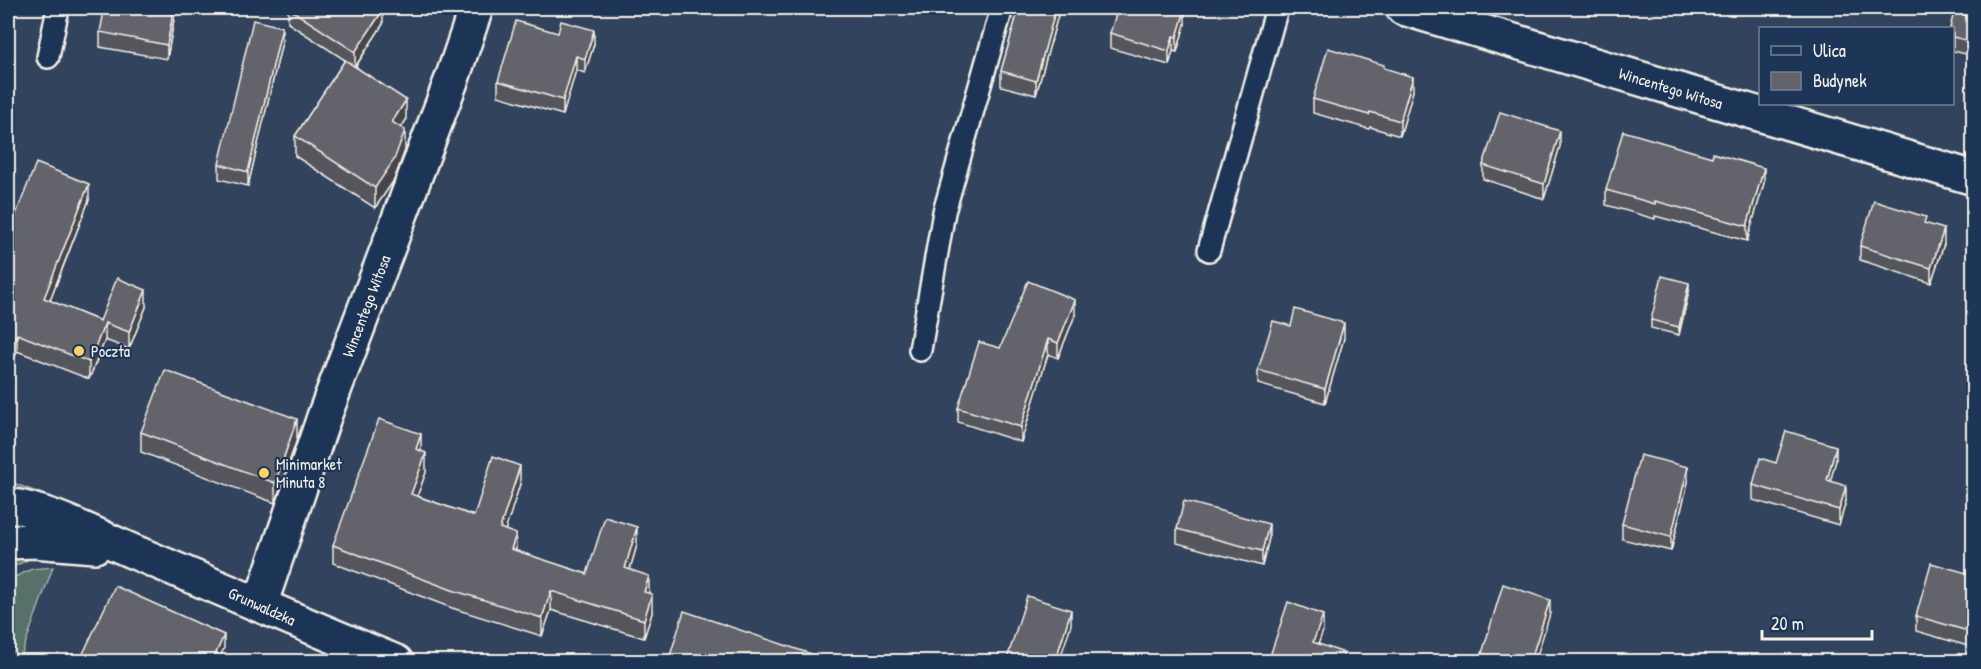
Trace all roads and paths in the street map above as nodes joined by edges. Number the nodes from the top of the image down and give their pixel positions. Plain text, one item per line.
1 (58, 8) edge
2 (476, 8) edge
3 (1002, 8) edge
4 (1277, 8) edge
5 (1403, 8) edge
6 (48, 57) dead end
7 (1974, 178) edge
8 (1209, 250) dead end
9 (920, 350) dead end
10 (8, 506) edge
11 (8, 542) edge
12 (130, 550) junction
13 (260, 605) junction
14 (396, 662) edge

1 - 6 lane
2 - 13 street, Wincentego Witosa
3 - 9 lane
4 - 8 lane
5 - 7 street, Wincentego Witosa
10 - 12 street, Grunwaldzka
11 - 12 street, Grunwaldzka
12 - 13 street, Grunwaldzka
13 - 14 street, Grunwaldzka

